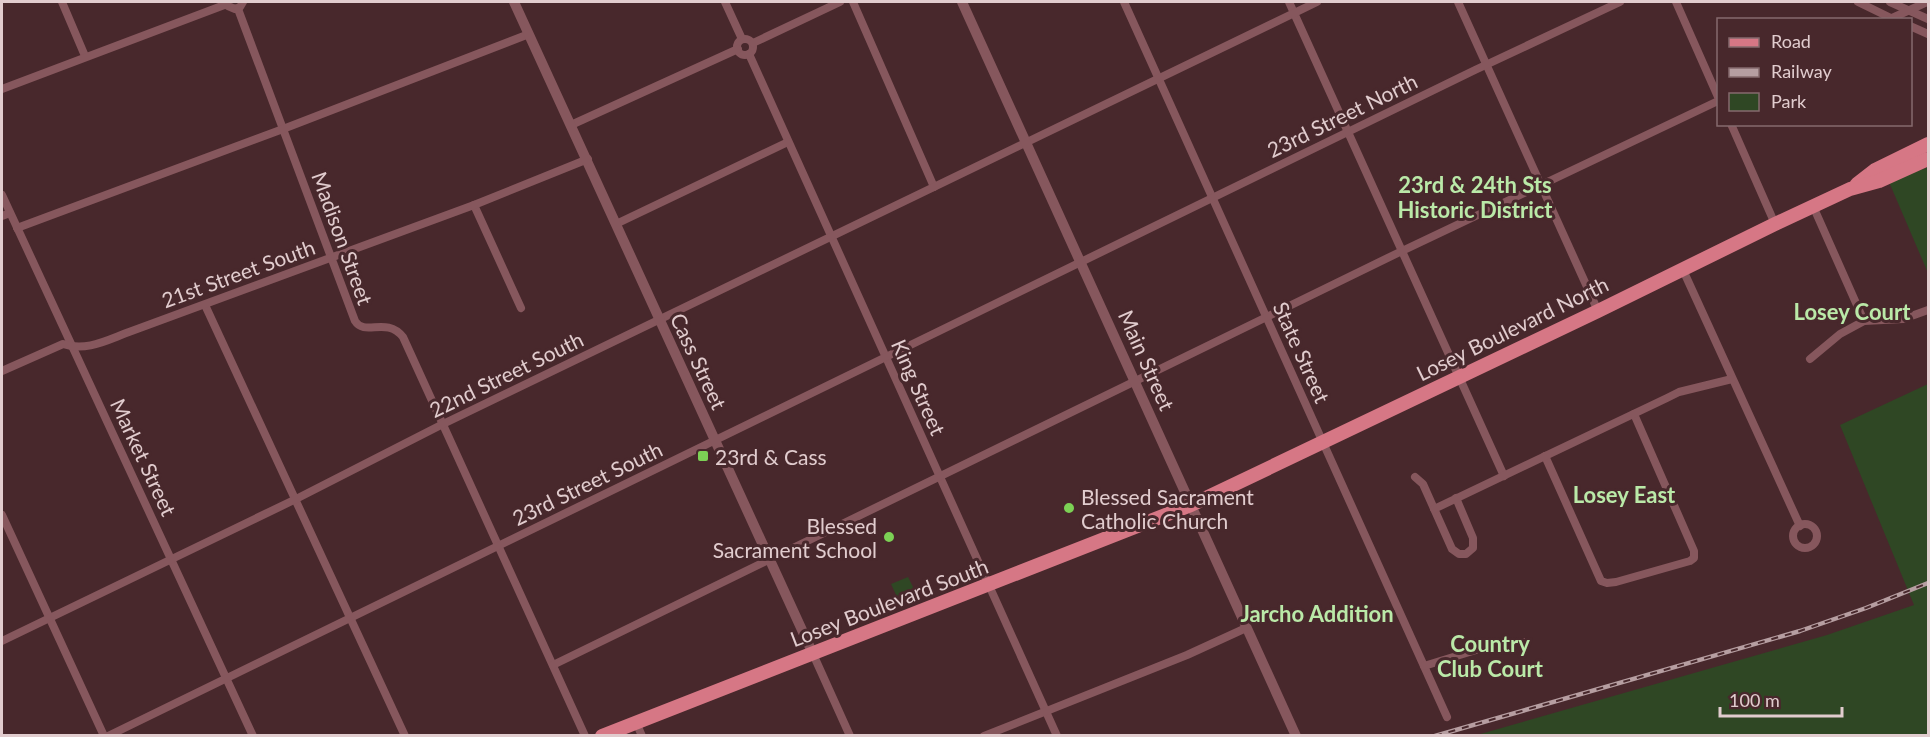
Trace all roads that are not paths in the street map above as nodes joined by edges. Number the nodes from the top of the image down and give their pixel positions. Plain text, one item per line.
1 (62, 2) edge
2 (514, 2) edge
3 (725, 2) edge
4 (840, 2) edge
5 (853, 2) edge
6 (962, 2) edge
7 (1124, 2) edge
8 (1289, 2) edge
9 (1317, 2) edge
10 (1458, 2) edge
11 (1620, 2) edge
12 (1676, 2) edge
13 (1858, 2) edge
14 (1890, 2) edge
15 (1927, 2) edge
16 (227, 3) edge
17 (240, 5) edge
18 (1909, 10) junction
19 (1294, 12) junction
20 (1890, 18) edge
21 (1894, 18) edge
22 (1929, 19) edge
23 (1912, 26) edge
24 (529, 34) junction
25 (1929, 34) edge
26 (742, 39) junction
27 (753, 43) junction
28 (738, 50) junction
29 (749, 54) junction
30 (85, 56) junction
31 (1487, 64) junction
32 (1158, 78) junction
33 (2, 89) edge
34 (1717, 94) edge
35 (1717, 100) edge
36 (571, 125) junction
37 (1732, 126) edge
38 (283, 129) junction
39 (1348, 131) junction
40 (789, 142) junction
41 (1027, 142) junction
42 (1929, 144) edge
43 (588, 159) junction
44 (1929, 159) edge
45 (1542, 186) junction
46 (934, 187) junction
47 (1850, 189) junction
48 (2, 195) edge
49 (1213, 198) junction
50 (474, 205) junction
51 (1813, 206) junction
52 (6, 215) edge
53 (616, 224) junction
54 (1775, 224) junction
55 (17, 228) junction
56 (832, 237) junction
57 (1402, 251) junction
58 (331, 258) junction
59 (1081, 262) junction
60 (1683, 270) junction
61 (205, 305) junction
62 (521, 308) dead end
63 (1598, 310) junction
64 (1928, 310) edge
65 (1267, 318) junction
66 (660, 321) junction
67 (1864, 321) junction
68 (74, 348) junction
69 (886, 357) junction
70 (1810, 359) dead end
71 (2, 371) edge
72 (1459, 377) junction
73 (1732, 379) junction
74 (1136, 382) junction
75 (1634, 414) junction
76 (443, 424) junction
77 (714, 441) junction
78 (1323, 442) junction
79 (1545, 456) junction
80 (1504, 476) junction
81 (940, 477) junction
82 (1415, 477) dead end
83 (1456, 498) junction
84 (296, 499) junction
85 (1191, 505) junction
86 (1434, 509) junction
87 (2, 515) edge
88 (1800, 526) dead end
89 (498, 546) junction
90 (172, 559) junction
91 (769, 559) junction
92 (988, 585) junction
93 (49, 618) junction
94 (351, 618) junction
95 (1246, 628) junction
96 (2, 641) edge
97 (1526, 642) dead end
98 (813, 654) junction
99 (553, 665) junction
100 (1424, 666) junction
101 (227, 678) junction
102 (1047, 712) junction
103 (1447, 717) dead end
104 (636, 722) junction
105 (106, 735) edge
106 (253, 735) edge
107 (405, 735) edge
108 (585, 735) edge
109 (602, 735) edge
110 (642, 735) edge
111 (850, 735) edge
112 (984, 735) edge
113 (1057, 735) edge
114 (1296, 735) edge

1 - 30 street
2 - 24 street, Cass Street
3 - 26 street
4 - 27 street
5 - 46 street
6 - 41 street, Main Street
7 - 32 street, State Street
8 - 19 street
9 - 19 street, 22nd Street South
10 - 31 street
11 - 31 street, 23rd Street North
12 - 34 street
13 - 20 street
14 - 18 street
15 - 18 street
16 - 17 street
16 - 30 street
17 - 38 street, Madison Street
18 - 21 street
18 - 22 street
19 - 32 street, 22nd Street South
19 - 39 street
23 - 25 street
24 - 36 street, Cass Street
24 - 38 street
26 - 27 street
26 - 28 street
27 - 29 street
28 - 29 street
28 - 36 street
29 - 40 street, King Street
30 - 33 street
31 - 39 street, 23rd Street North
31 - 45 street
32 - 41 street, 22nd Street South
32 - 49 street, State Street
35 - 45 street
36 - 43 street, Cass Street
37 - 54 street
38 - 55 street
38 - 58 street, Madison Street
39 - 49 street, 23rd Street North
39 - 57 street
40 - 53 street
40 - 56 street, King Street
41 - 46 street, 22nd Street South
41 - 59 street, Main Street
42 - 47 main road, Losey Boulevard North
43 - 50 street, 21st Street South
43 - 53 street, Cass Street
44 - 47 main road, Losey Boulevard North
45 - 57 street
45 - 63 street
46 - 56 street, 22nd Street South
47 - 51 main road, Losey Boulevard North
48 - 52 street, Market Street
49 - 59 street, 23rd Street North
49 - 65 street, State Street
50 - 58 street, 21st Street South
50 - 62 street
51 - 54 main road, Losey Boulevard North
51 - 67 street
52 - 55 street, Market Street
53 - 66 street, Cass Street
54 - 60 main road, Losey Boulevard North
55 - 68 street, Market Street
56 - 66 street, 22nd Street South
56 - 69 street, King Street
57 - 65 street
57 - 72 street
58 - 61 street, 21st Street South
58 - 76 street, Madison Street
59 - 69 street, 23rd Street South
59 - 74 street, Main Street
60 - 63 main road, Losey Boulevard North
60 - 73 street
61 - 68 street, 21st Street South
61 - 84 street
63 - 72 main road, Losey Boulevard North
64 - 67 street
65 - 74 street
65 - 78 street, State Street
66 - 76 street, 22nd Street South
66 - 77 street, Cass Street
67 - 70 street
68 - 71 street, 21st Street South
68 - 90 street, Market Street
69 - 77 street, 23rd Street South
69 - 81 street, King Street
72 - 78 main road, Losey Boulevard North
72 - 80 street
73 - 75 street
73 - 88 street
74 - 81 street
74 - 85 street, Main Street
75 - 79 street
75 - 79 street
76 - 84 street, 22nd Street South
76 - 89 street, Madison Street
77 - 89 street, 23rd Street South
77 - 91 street, Cass Street
78 - 85 main road, Losey Boulevard North
78 - 100 street, State Street
79 - 80 street
80 - 83 street
81 - 91 street
81 - 92 street, King Street
82 - 86 street
83 - 86 street
83 - 86 street
84 - 90 street, 22nd Street South
84 - 94 street
85 - 92 main road, Losey Boulevard South
85 - 95 street, Main Street
87 - 93 street
89 - 94 street, 23rd Street South
89 - 99 street, Madison Street
90 - 93 street, 22nd Street South
90 - 101 street, Market Street
91 - 98 street, Cass Street
91 - 99 street
92 - 98 main road, Losey Boulevard South
92 - 102 street, King Street
93 - 96 street, 22nd Street South
93 - 105 street
94 - 101 street, 23rd Street South
94 - 107 street
95 - 102 street
95 - 114 street, Main Street
97 - 100 street
98 - 104 main road, Losey Boulevard South
98 - 111 street, Cass Street
99 - 108 street, Madison Street
100 - 103 street, State Street
101 - 105 street, 23rd Street South
101 - 106 street, Market Street
102 - 112 street
102 - 113 street, King Street
104 - 109 main road, Losey Boulevard South
104 - 110 street

